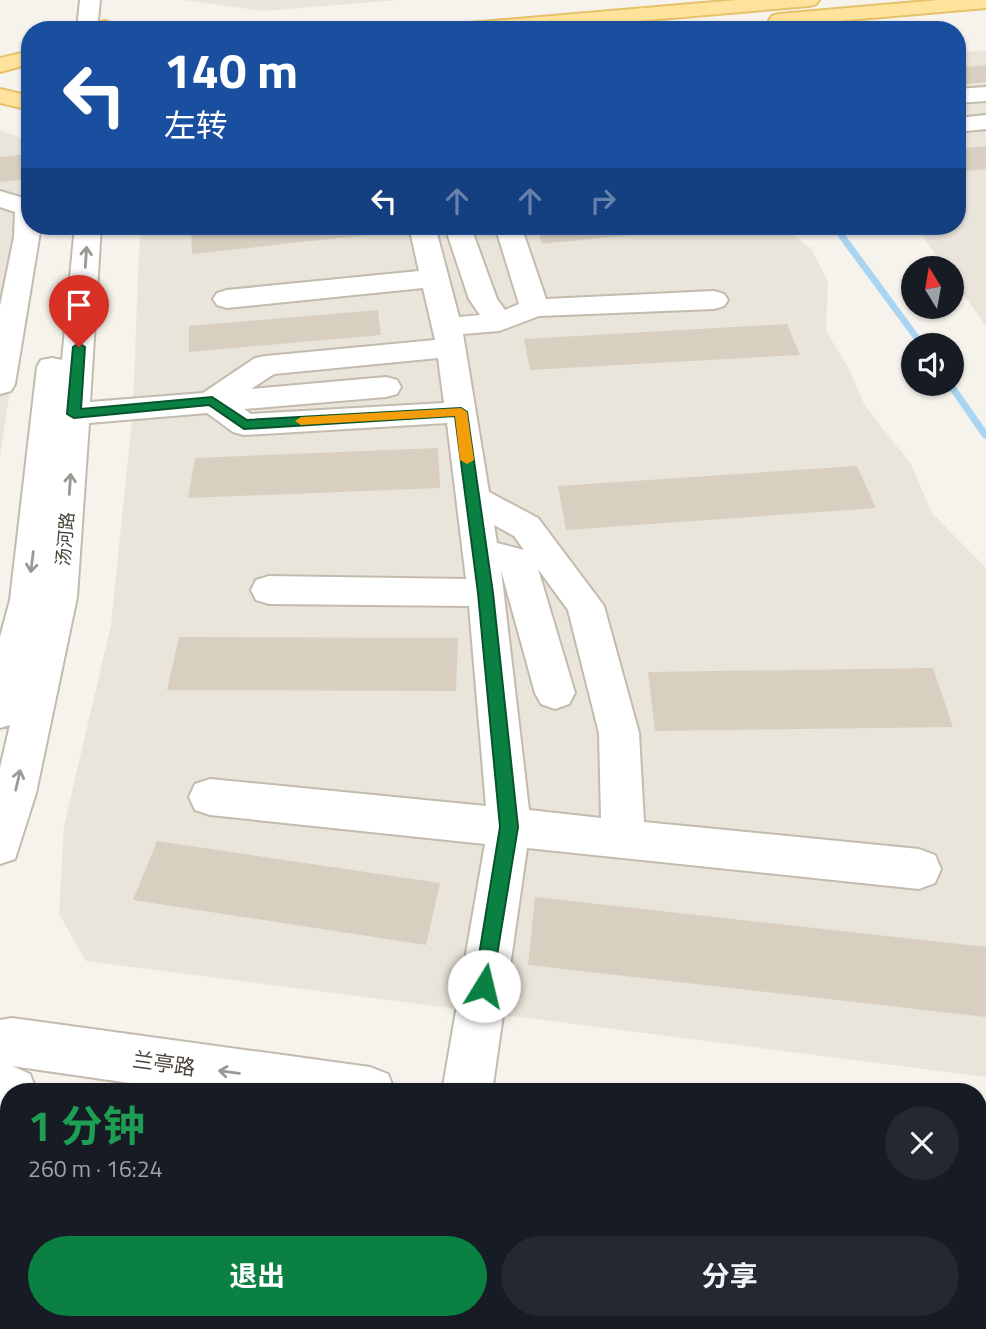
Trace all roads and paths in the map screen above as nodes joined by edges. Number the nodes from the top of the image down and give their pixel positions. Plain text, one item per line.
1 (90, 0) edge
2 (107, 0) edge
3 (809, 0) edge
4 (986, 2) edge
5 (742, 3) edge
6 (95, 21) edge
7 (100, 21) edge
8 (552, 21) edge
9 (774, 21) edge
10 (21, 60) edge
11 (0, 67) edge
12 (21, 67) edge
13 (21, 87) edge
14 (0, 89) edge
15 (986, 94) edge
16 (966, 95) edge
17 (0, 96) edge
18 (21, 101) edge
19 (986, 122) edge
20 (966, 124) edge
21 (0, 198) edge
22 (21, 206) edge
23 (27, 235) edge
24 (65, 235) edge
25 (87, 235) edge
26 (424, 235) edge
27 (511, 235) edge
28 (461, 236) dead end
29 (435, 278) junction
30 (9, 286) edge
31 (227, 299) dead end
32 (714, 300) dead end
33 (535, 308) junction
34 (499, 322) junction
35 (449, 338) junction
36 (0, 384) edge
37 (386, 387) dead end
38 (212, 401) junction
39 (461, 412) junction
40 (74, 414) junction
41 (472, 498) junction
42 (480, 552) junction
43 (269, 590) dead end
44 (485, 593) junction
45 (555, 693) dead end
46 (0, 712) edge
47 (210, 797) dead end
48 (509, 827) junction
49 (624, 838) junction
50 (0, 845) edge
51 (919, 869) dead end
52 (0, 1045) edge
53 (306, 1083) edge
54 (468, 1083) edge

1 - 6 street
2 - 7 street
3 - 5 main road
4 - 9 main road
5 - 8 main road
10 - 11 main road
11 - 12 main road
13 - 14 main road
15 - 16 street
17 - 18 main road
19 - 20 street
21 - 22 street
23 - 30 street
24 -> 46 street, 汤河路
40 -> 25 street, 汤河路
26 - 29 street
27 - 33 street
28 - 34 street
29 - 31 street
29 - 35 street
30 - 36 street
32 - 33 street
33 - 34 street
34 - 35 street
35 - 38 street
35 - 39 street
37 - 38 street
38 - 39 street
38 - 40 street
39 - 41 street
50 -> 40 street, 汤河路
41 - 42 street
41 - 49 street
42 - 44 street
42 - 45 street
43 - 44 street
44 - 48 street
47 - 48 street
48 - 49 street
48 - 54 street
49 - 51 street
53 -> 52 street, 兰亭路

